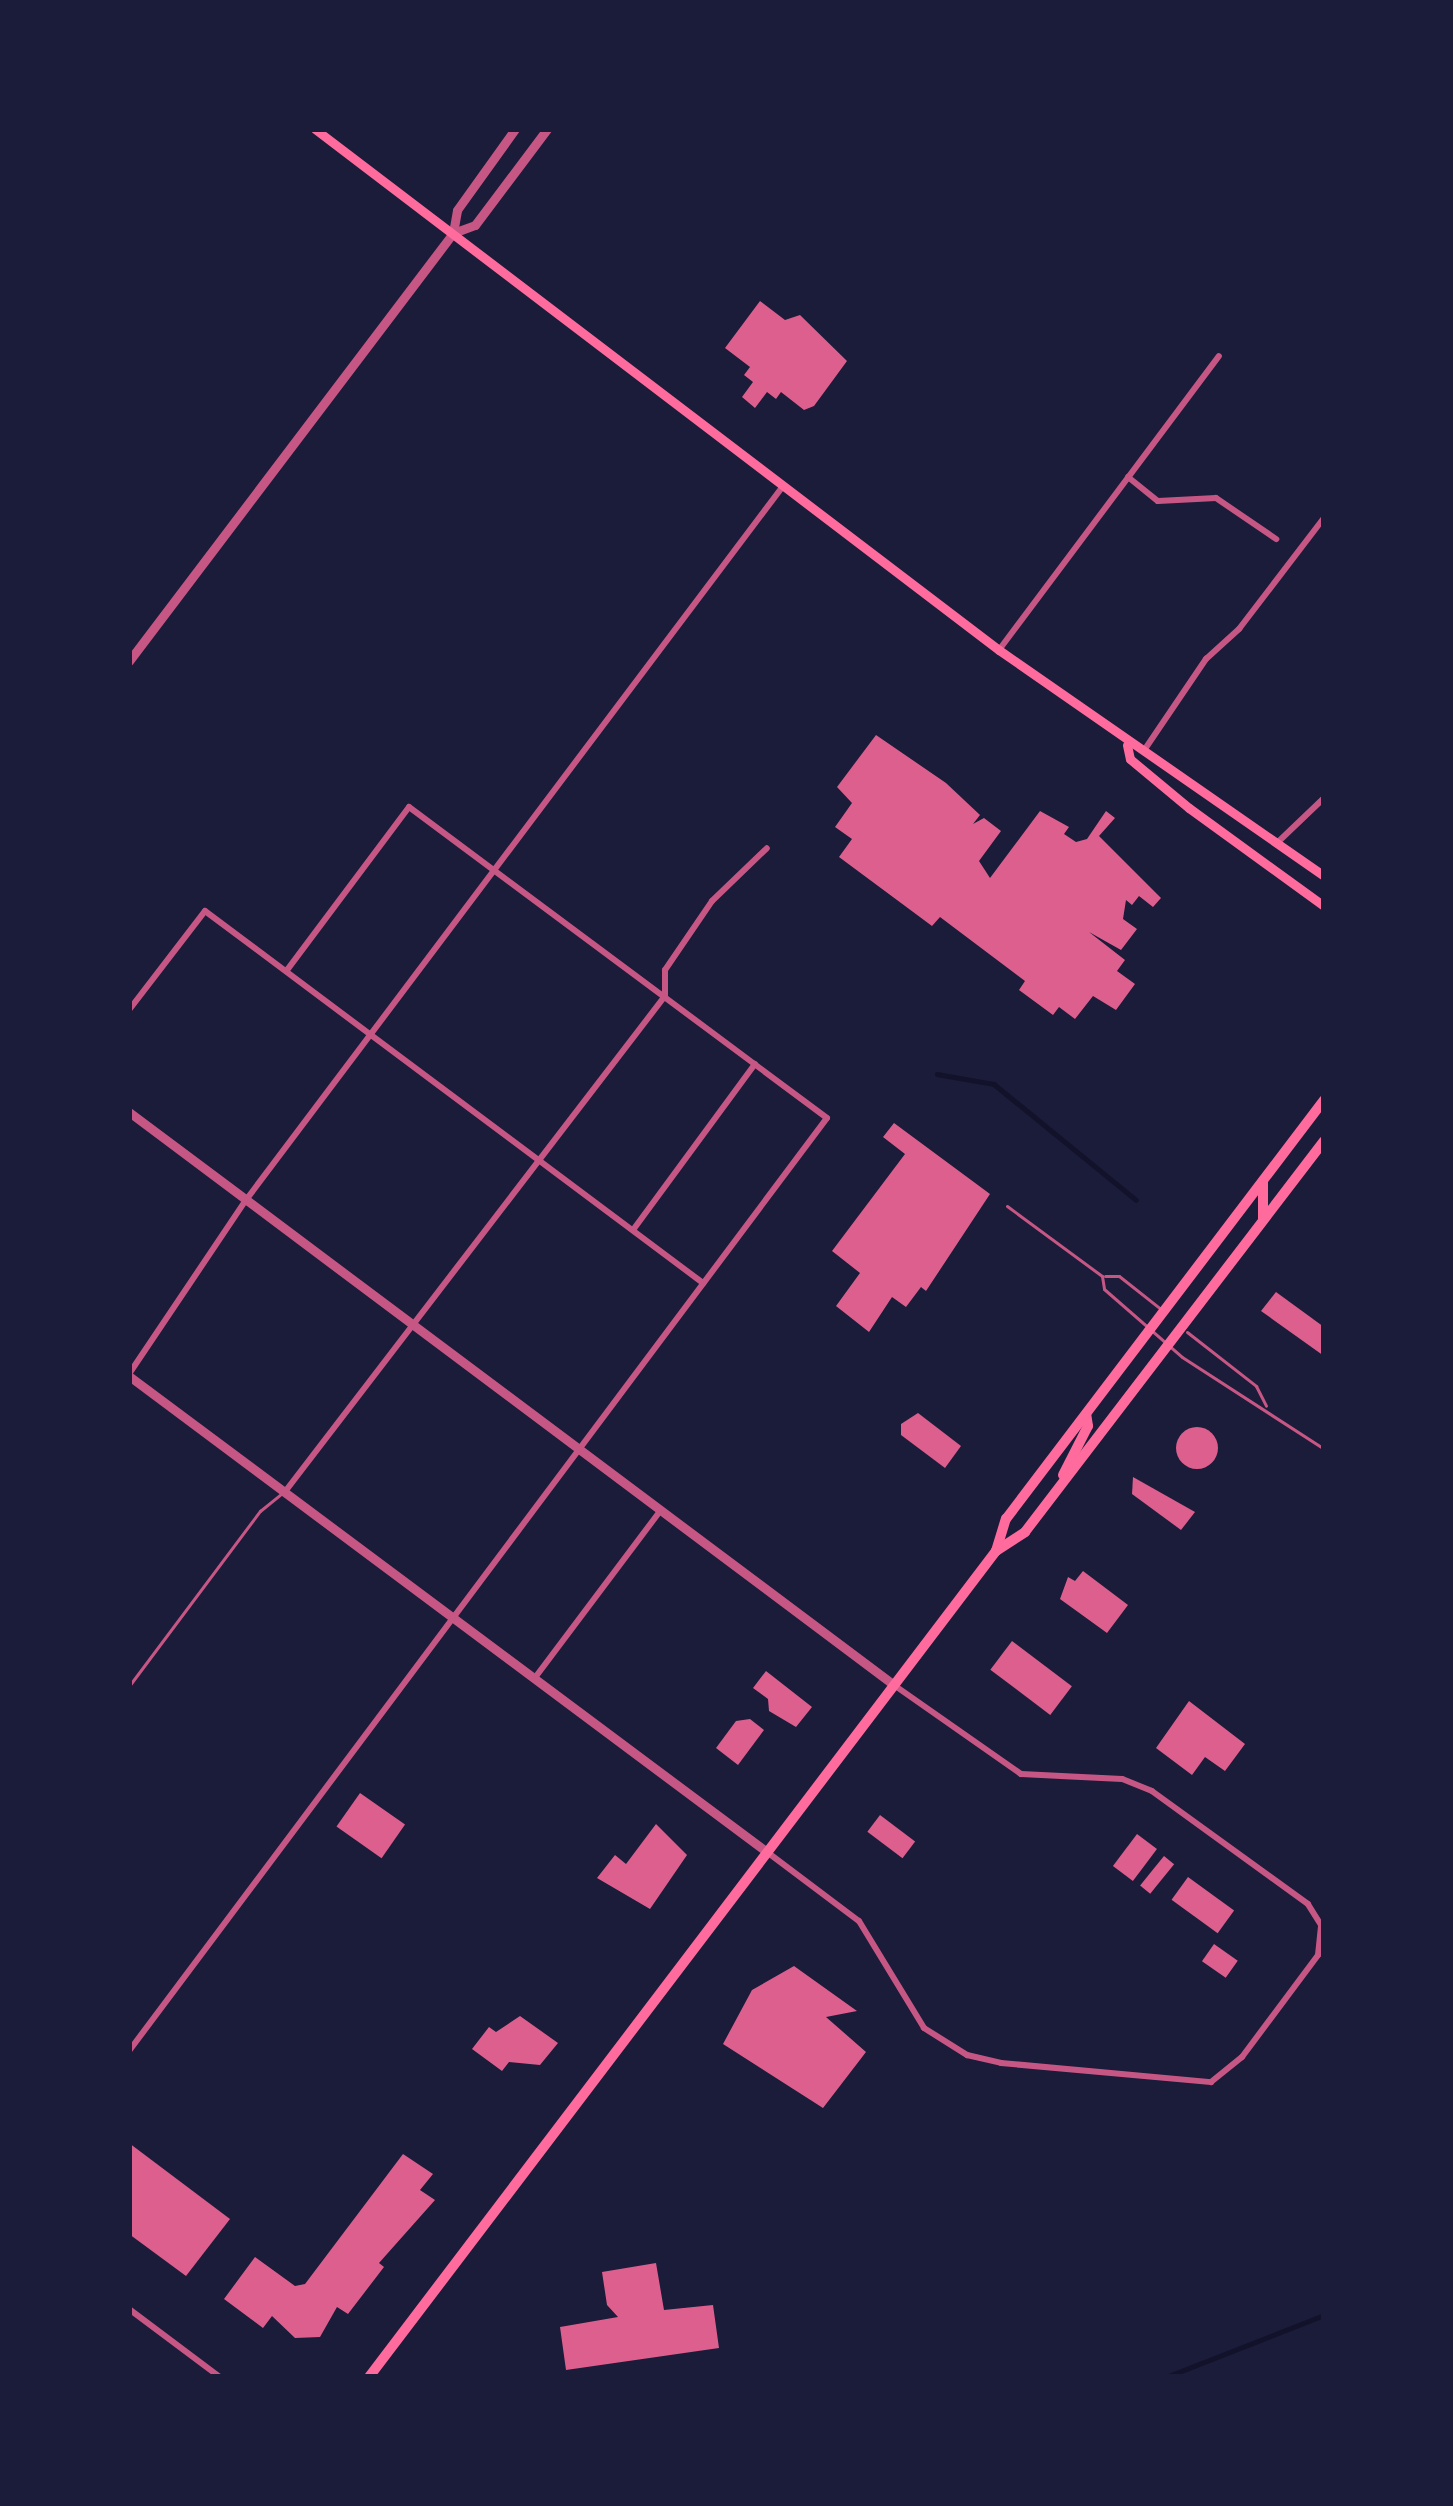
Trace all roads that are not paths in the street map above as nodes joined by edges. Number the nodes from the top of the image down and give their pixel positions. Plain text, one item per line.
1 (315, 129) edge
2 (515, 129) edge
3 (547, 129) edge
4 (453, 233) junction
5 (1219, 356) dead end
6 (1128, 477) junction
7 (783, 486) junction
8 (1324, 518) edge
9 (1276, 538) dead end
10 (998, 650) junction
11 (129, 661) edge
12 (1127, 745) junction
13 (1145, 749) junction
14 (1324, 798) edge
15 (1278, 842) junction
16 (767, 848) dead end
17 (499, 871) junction
18 (1324, 876) edge
19 (1324, 906) edge
20 (287, 970) junction
21 (665, 996) junction
22 (129, 1010) edge
23 (369, 1034) junction
24 (755, 1064) junction
25 (1324, 1100) edge
26 (129, 1112) edge
27 (1324, 1141) edge
28 (541, 1161) junction
29 (1262, 1180) junction
30 (246, 1200) junction
31 (1007, 1206) dead end
32 (1263, 1220) junction
33 (633, 1230) junction
34 (1102, 1276) junction
35 (703, 1283) junction
36 (1164, 1312) junction
37 (1180, 1326) junction
38 (414, 1328) junction
39 (1151, 1328) junction
40 (1167, 1343) junction
41 (129, 1375) edge
42 (1267, 1408) junction
43 (1086, 1414) junction
44 (578, 1447) junction
45 (1324, 1450) edge
46 (1060, 1484) junction
47 (284, 1493) junction
48 (661, 1510) junction
49 (996, 1551) junction
50 (452, 1617) junction
51 (534, 1679) junction
52 (894, 1685) junction
53 (129, 1686) edge
54 (767, 1852) junction
55 (129, 2051) edge
56 (129, 2309) edge
57 (220, 2377) edge
58 (369, 2377) edge

1 - 4 main road
2 - 4 street
3 - 4 street
4 - 7 main road
4 - 11 street
5 - 6 street
6 - 9 street
6 - 10 street
7 - 10 main road
7 - 17 street
8 - 13 street
10 - 12 main road
12 - 13 main road
12 - 19 main road
13 - 15 main road
14 - 15 street
15 - 18 main road
16 - 21 street
17 - 20 street
17 - 21 street
17 - 23 street
20 - 22 street
20 - 23 street
21 - 24 street
21 - 28 street
23 - 28 street
23 - 30 street
24 - 33 street
24 - 35 street
25 - 29 main road
26 - 30 street
27 - 32 main road
28 - 33 street
28 - 38 street
29 - 32 main road
29 - 36 main road
30 - 38 street
30 - 41 street
31 - 34 lane
32 - 37 main road
33 - 35 street
34 - 36 lane
34 - 39 lane
35 - 44 street
36 - 37 lane
36 - 39 main road
37 - 40 main road
37 - 42 lane
38 - 44 street
38 - 47 street
39 - 40 lane
39 - 43 main road
40 - 42 lane
40 - 46 main road
41 - 47 street
42 - 45 lane
43 - 46 main road
43 - 49 main road
44 - 48 street
44 - 50 street
46 - 49 main road
47 - 50 street
47 - 53 lane
48 - 51 street
48 - 52 street
49 - 52 main road
50 - 51 street
50 - 55 street
51 - 54 street
52 - 54 main road
52 - 54 street
54 - 58 main road
56 - 57 street

